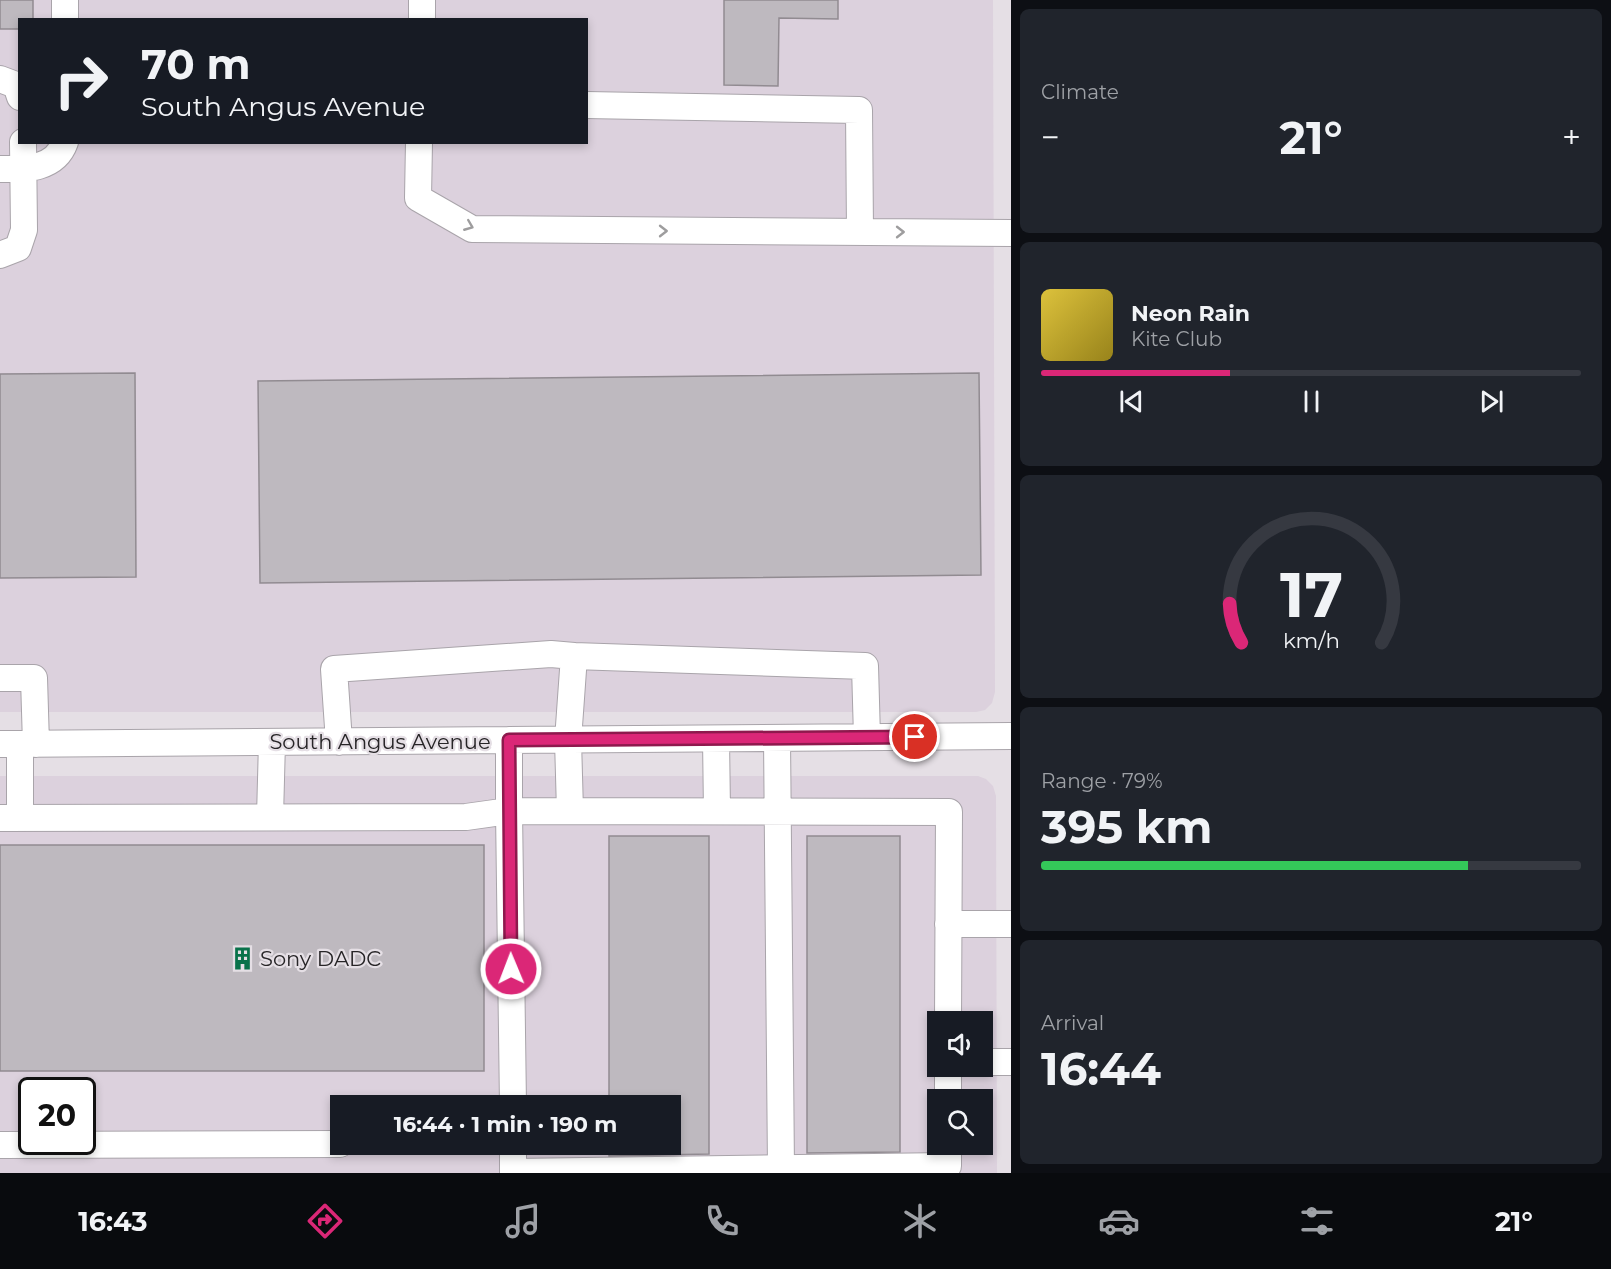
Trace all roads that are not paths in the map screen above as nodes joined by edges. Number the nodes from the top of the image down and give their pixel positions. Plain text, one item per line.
1 (66, 0) edge
2 (423, 0) edge
3 (66, 18) edge
4 (422, 18) edge
5 (0, 79) edge
6 (18, 91) edge
7 (588, 105) edge
8 (22, 144) edge
9 (64, 144) edge
10 (419, 144) edge
11 (12, 169) edge
12 (860, 232) junction
13 (1011, 233) edge
14 (0, 255) edge
15 (574, 656) junction
16 (0, 678) edge
17 (1011, 736) edge
18 (867, 737) junction
19 (777, 738) junction
20 (716, 739) junction
21 (509, 740) junction
22 (568, 740) junction
23 (272, 742) junction
24 (339, 742) junction
25 (19, 744) edge
26 (509, 811) junction
27 (570, 811) junction
28 (717, 811) junction
29 (778, 811) junction
30 (270, 817) junction
31 (10, 818) edge
32 (948, 924) junction
33 (1011, 924) edge
34 (948, 1011) edge
35 (993, 1062) edge
36 (1011, 1062) edge
37 (513, 1095) edge
38 (330, 1144) edge
39 (0, 1145) edge
40 (513, 1155) edge
41 (948, 1155) edge
42 (781, 1169) junction

1 - 3 street
2 - 4 street
5 - 6 street
7 - 12 street
8 - 11 street
9 - 11 street
10 -> 12 street
11 - 14 street
12 -> 13 street
15 - 18 street
15 - 22 street
15 - 24 street
16 - 25 street
17 - 18 street, South Angus Avenue
18 - 19 street, South Angus Avenue
19 - 20 street, South Angus Avenue
19 - 29 street
20 - 22 street, South Angus Avenue
20 - 28 street
21 - 22 street, South Angus Avenue
21 - 24 street, South Angus Avenue
21 - 26 street
22 - 27 street
23 - 24 street, South Angus Avenue
23 - 25 street, South Angus Avenue
23 - 30 street
25 - 31 street
26 - 27 street
26 - 30 street
26 - 37 street
27 - 28 street
28 - 29 street
29 - 32 street
29 - 42 street
30 - 31 street
32 - 33 street
32 - 34 street
35 - 36 street
38 - 39 street
40 - 42 street
41 - 42 street

